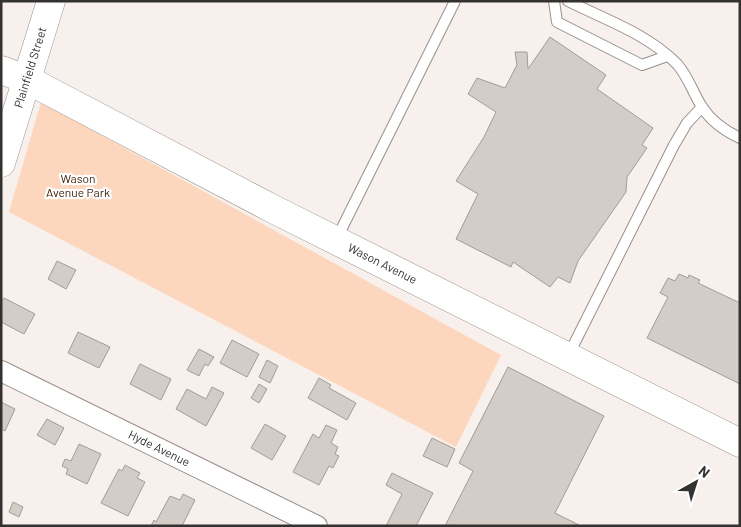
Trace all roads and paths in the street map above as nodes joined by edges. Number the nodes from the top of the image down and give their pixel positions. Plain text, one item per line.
1 (51, 1) edge
2 (455, 1) edge
3 (554, 1) edge
4 (568, 1) edge
5 (667, 56) junction
6 (14, 74) edge
7 (702, 107) junction
8 (740, 138) edge
9 (1, 163) edge
10 (335, 241) junction
11 (568, 356) junction
12 (1, 371) edge
13 (740, 443) edge
14 (317, 526) edge

1 - 6 street, Plainfield Street
2 - 10 lane
3 - 5 lane
4 - 5 lane
5 - 7 lane
6 - 9 street, Plainfield Street
6 - 10 street, Wason Avenue
7 - 8 lane
7 - 11 lane
10 - 11 street, Wason Avenue
11 - 13 street, Wason Avenue
12 - 14 street, Hyde Avenue

